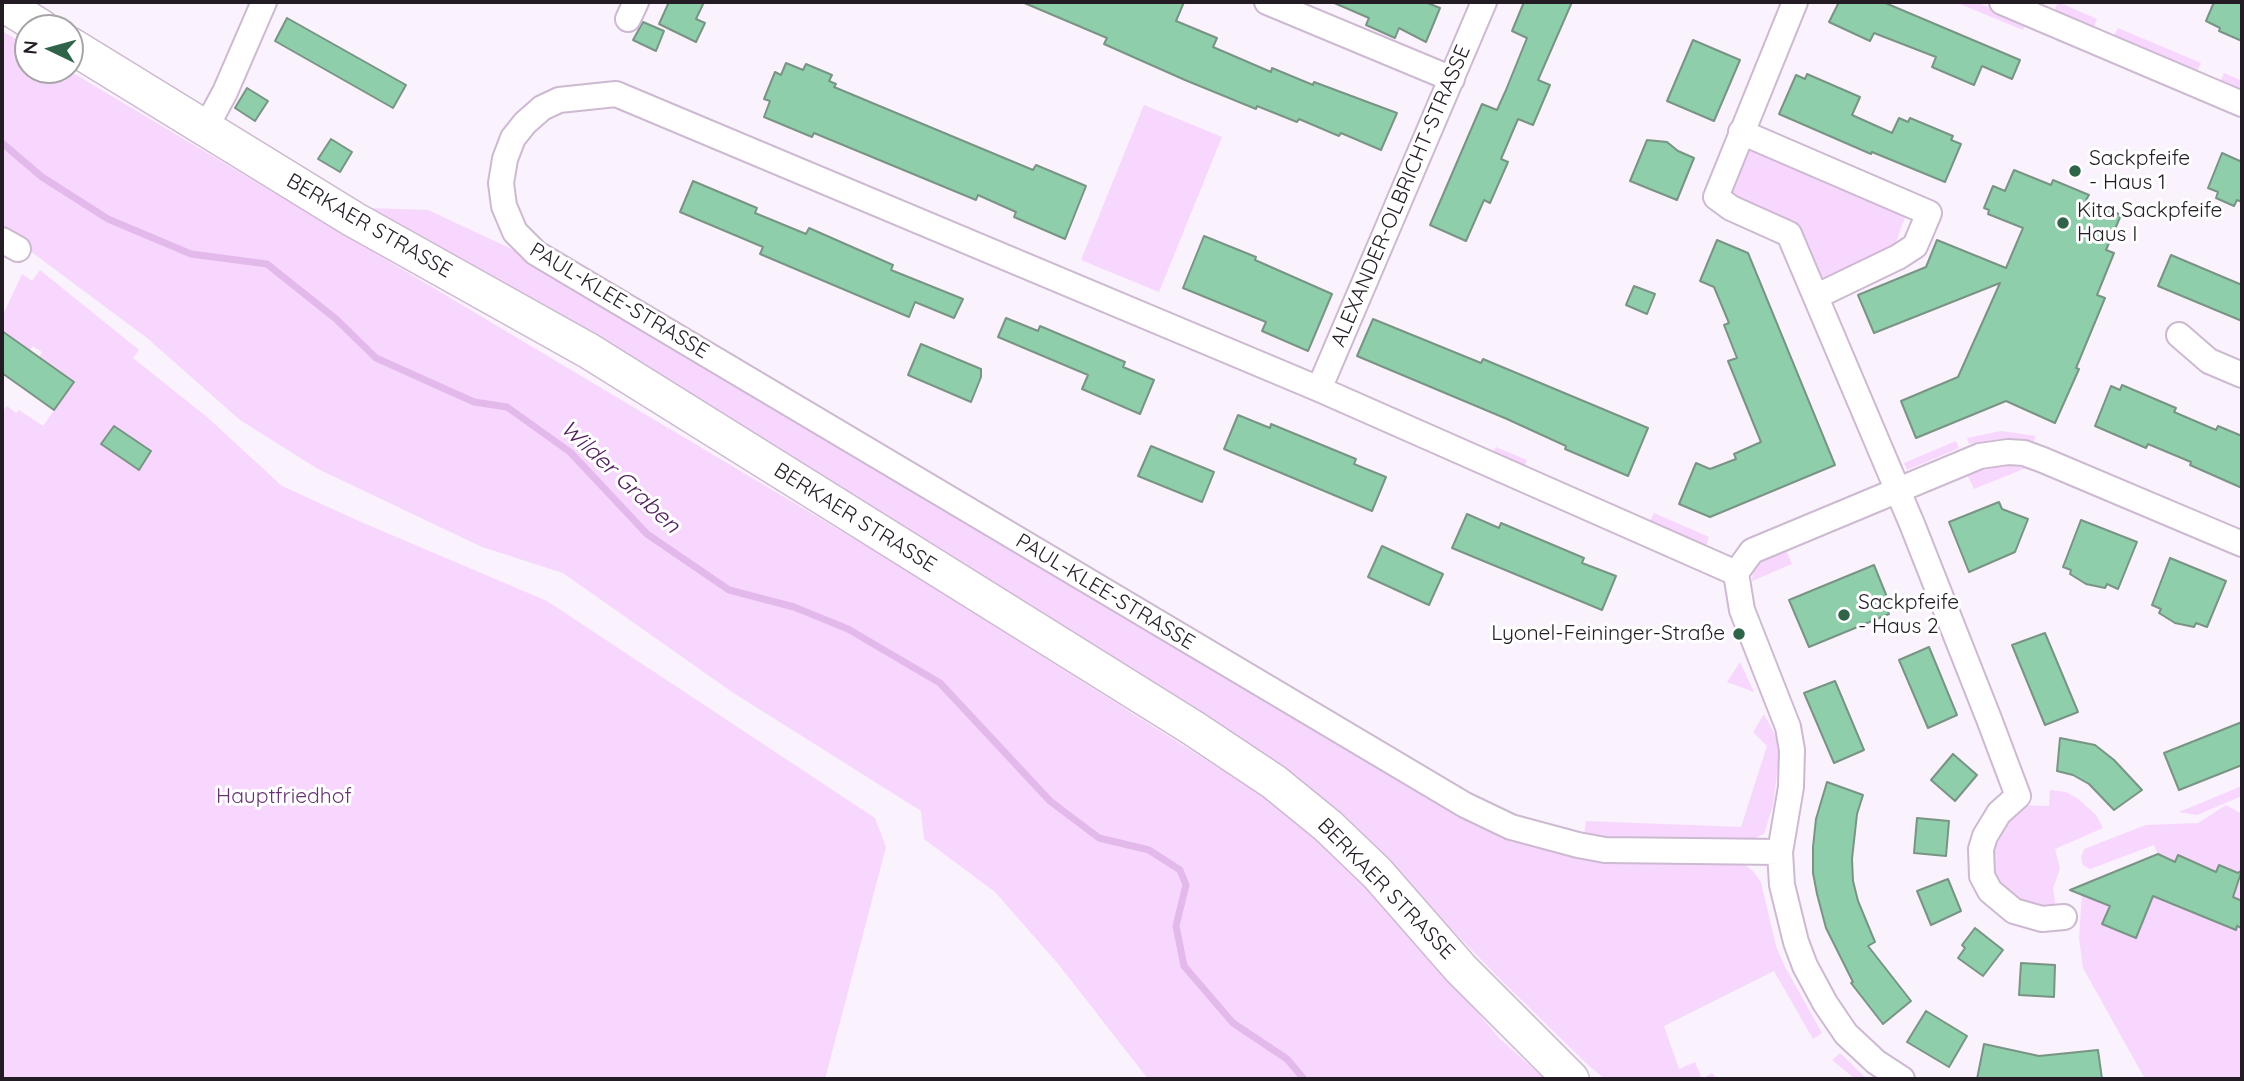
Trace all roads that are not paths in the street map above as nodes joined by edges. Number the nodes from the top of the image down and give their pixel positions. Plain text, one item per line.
1 (264, 2) edge
2 (1267, 2) edge
3 (1483, 2) edge
4 (1795, 2) edge
5 (2003, 2) edge
6 (2, 3) edge
7 (20, 14) edge
8 (84, 54) edge
9 (1452, 79) junction
10 (2242, 104) edge
11 (205, 129) junction
12 (1741, 132) junction
13 (1817, 296) junction
14 (2179, 335) dead end
15 (2242, 375) edge
16 (1319, 389) junction
17 (1897, 491) junction
18 (2242, 544) edge
19 (1736, 573) junction
20 (1780, 852) junction
21 (2064, 917) dead end
22 (1571, 1079) edge
23 (1902, 1079) edge

1 - 11 street
2 - 9 street
3 - 9 street, ALEXANDER-OLBRICHT-STRASSE
4 - 12 street
5 - 10 street
6 - 7 main road
8 - 11 main road, BERKAER STRASSE
9 - 16 street, ALEXANDER-OLBRICHT-STRASSE
11 - 22 main road, BERKAER STRASSE
12 - 13 street
12 - 13 street
13 - 17 street
14 - 15 street
16 - 19 street, PAUL-KLEE-STRASSE
16 - 20 street, PAUL-KLEE-STRASSE
17 - 18 street
17 - 19 street
17 - 21 street
19 - 20 street
20 - 23 street

